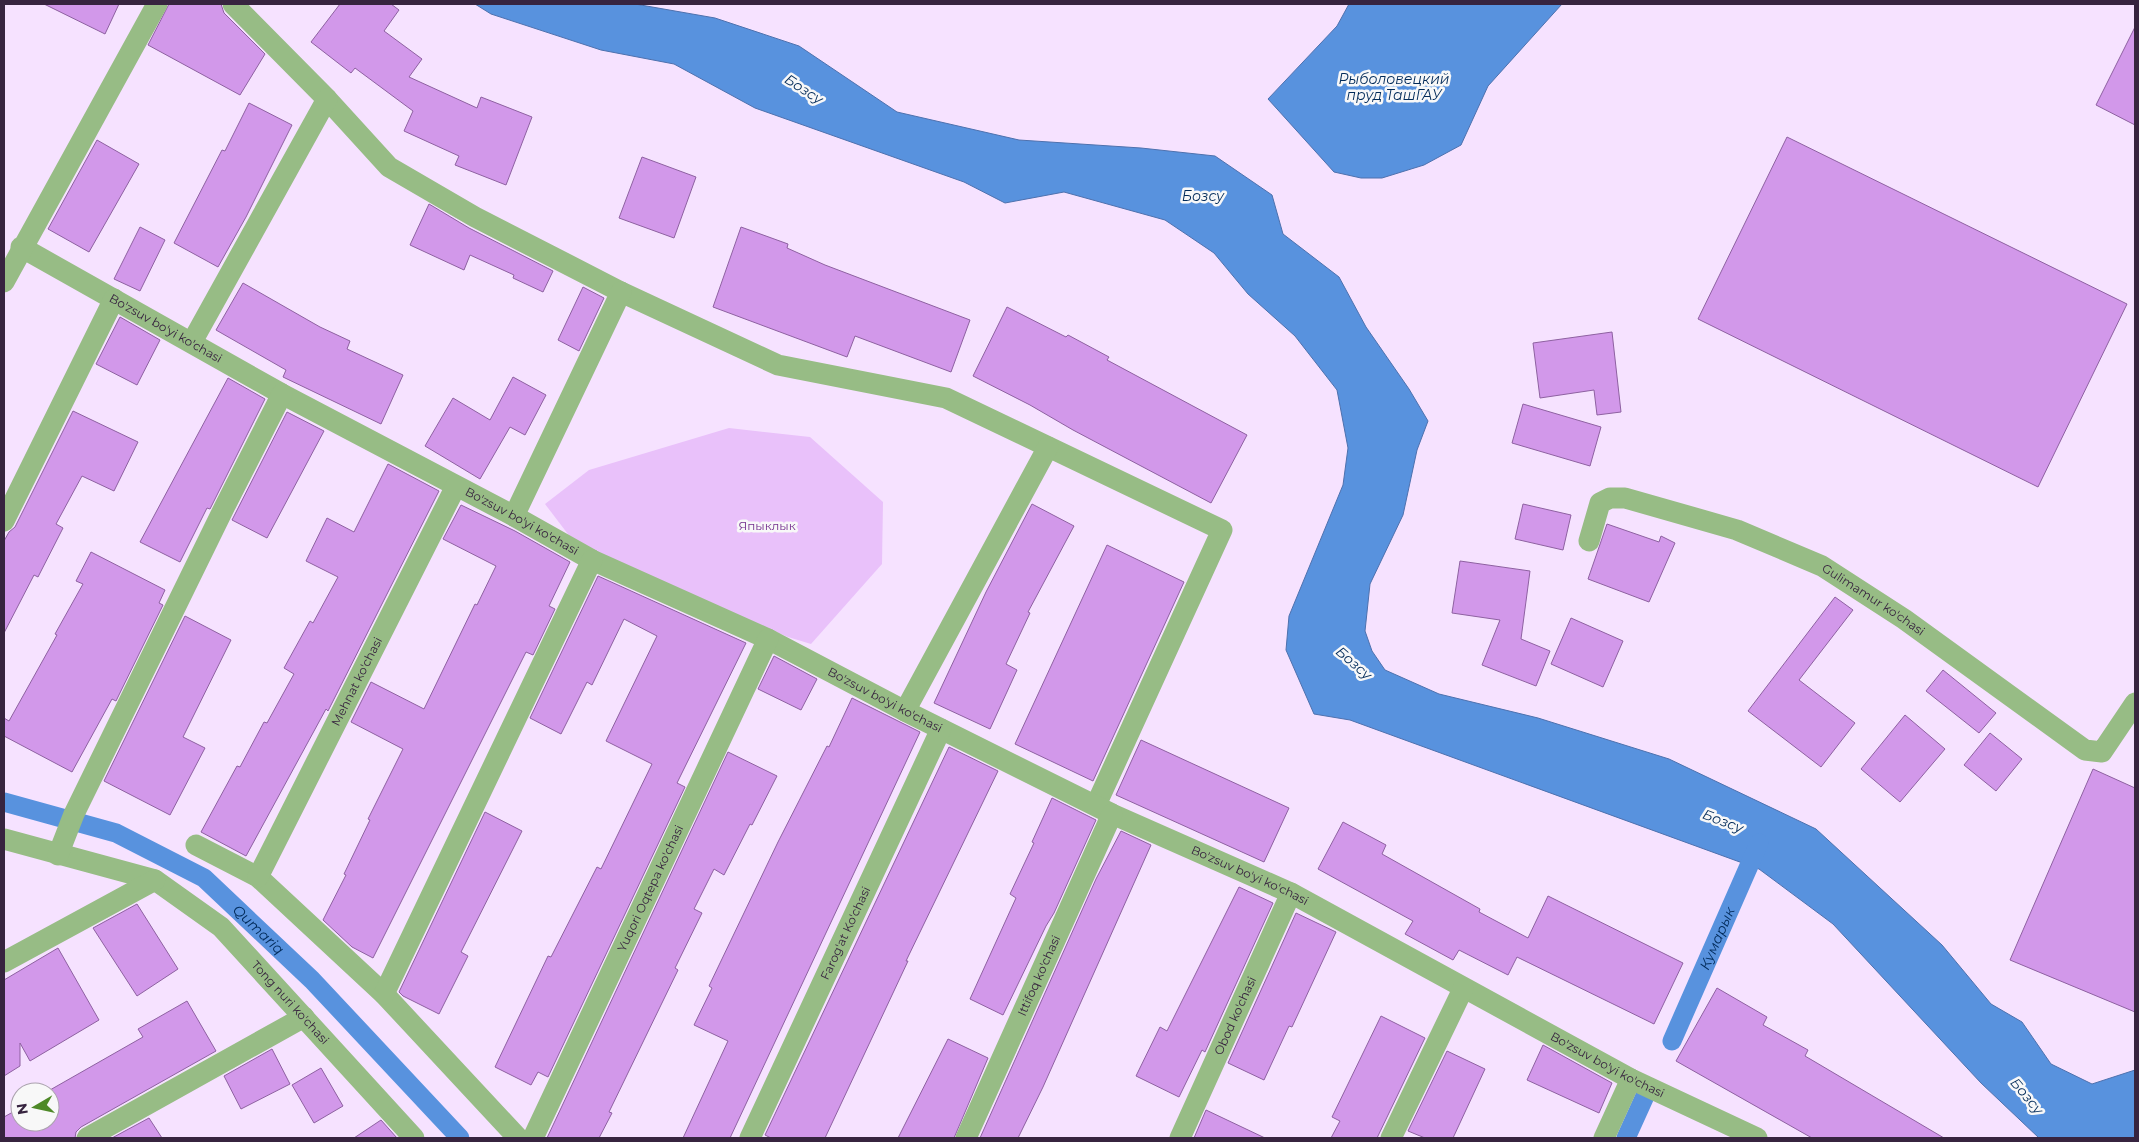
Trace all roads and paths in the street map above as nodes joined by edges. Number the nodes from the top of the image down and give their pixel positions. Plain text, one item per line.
1 (157, 4) edge
2 (233, 4) edge
3 (327, 99) junction
4 (21, 247) junction
5 (4, 282) edge
6 (621, 292) junction
7 (114, 299) junction
8 (192, 342) junction
9 (282, 394) junction
10 (1048, 447) junction
11 (456, 486) junction
12 (514, 516) junction
13 (4, 521) edge
14 (1589, 541) dead end
15 (592, 560) junction
16 (768, 638) junction
17 (2135, 703) edge
18 (905, 711) junction
19 (941, 729) junction
20 (1104, 810) junction
21 (4, 839) edge
22 (196, 846) dead end
23 (60, 848) junction
24 (258, 877) junction
25 (155, 880) junction
26 (1291, 893) junction
27 (4, 962) edge
28 (1463, 989) junction
29 (384, 994) junction
30 (304, 1017) junction
31 (1631, 1079) junction
32 (88, 1138) edge
33 (414, 1138) edge
34 (518, 1138) edge
35 (533, 1138) edge
36 (750, 1138) edge
37 (966, 1138) edge
38 (1180, 1138) edge
39 (1391, 1138) edge
40 (1604, 1138) edge
41 (1757, 1138) edge

1 - 4 street
2 - 3 street
3 - 6 street
3 - 8 street
4 - 5 street
4 - 7 street, Bo'zsuv bo'yi ko'chasi
6 - 10 street
6 - 12 street
7 - 8 street, Bo'zsuv bo'yi ko'chasi
7 - 13 street
8 - 9 street, Bo'zsuv bo'yi ko'chasi
9 - 11 street, Bo'zsuv bo'yi ko'chasi
9 - 23 street
10 - 18 street
10 - 20 street, Ittifoq ko'chasi
11 - 12 street, Bo'zsuv bo'yi ko'chasi
11 - 24 street, Mehnat ko'chasi
12 - 15 street, Bo'zsuv bo'yi ko'chasi
14 - 17 street, Gulimamur ko'chasi
15 - 16 street, Bo'zsuv bo'yi ko'chasi
15 - 29 street
16 - 18 street, Bo'zsuv bo'yi ko'chasi
16 - 35 street, Yuqori Oqtepa ko'chasi
18 - 19 street, Bo'zsuv bo'yi ko'chasi
19 - 20 street, Bo'zsuv bo'yi ko'chasi
19 - 36 street, Farog'at Ko'chasi
20 - 26 street, Bo'zsuv bo'yi ko'chasi
20 - 37 street, Ittifoq ko'chasi
21 - 23 street
22 - 24 street
23 - 25 street
24 - 29 street
25 - 27 street
25 - 30 street, Tong nuri ko'chasi
26 - 28 street, Bo'zsuv bo'yi ko'chasi
26 - 38 street, Obod ko'chasi
28 - 31 street, Bo'zsuv bo'yi ko'chasi
28 - 39 street
29 - 34 street
30 - 32 street
30 - 33 street, Tong nuri ko'chasi
31 - 40 street
31 - 41 street, Bo'zsuv bo'yi ko'chasi

